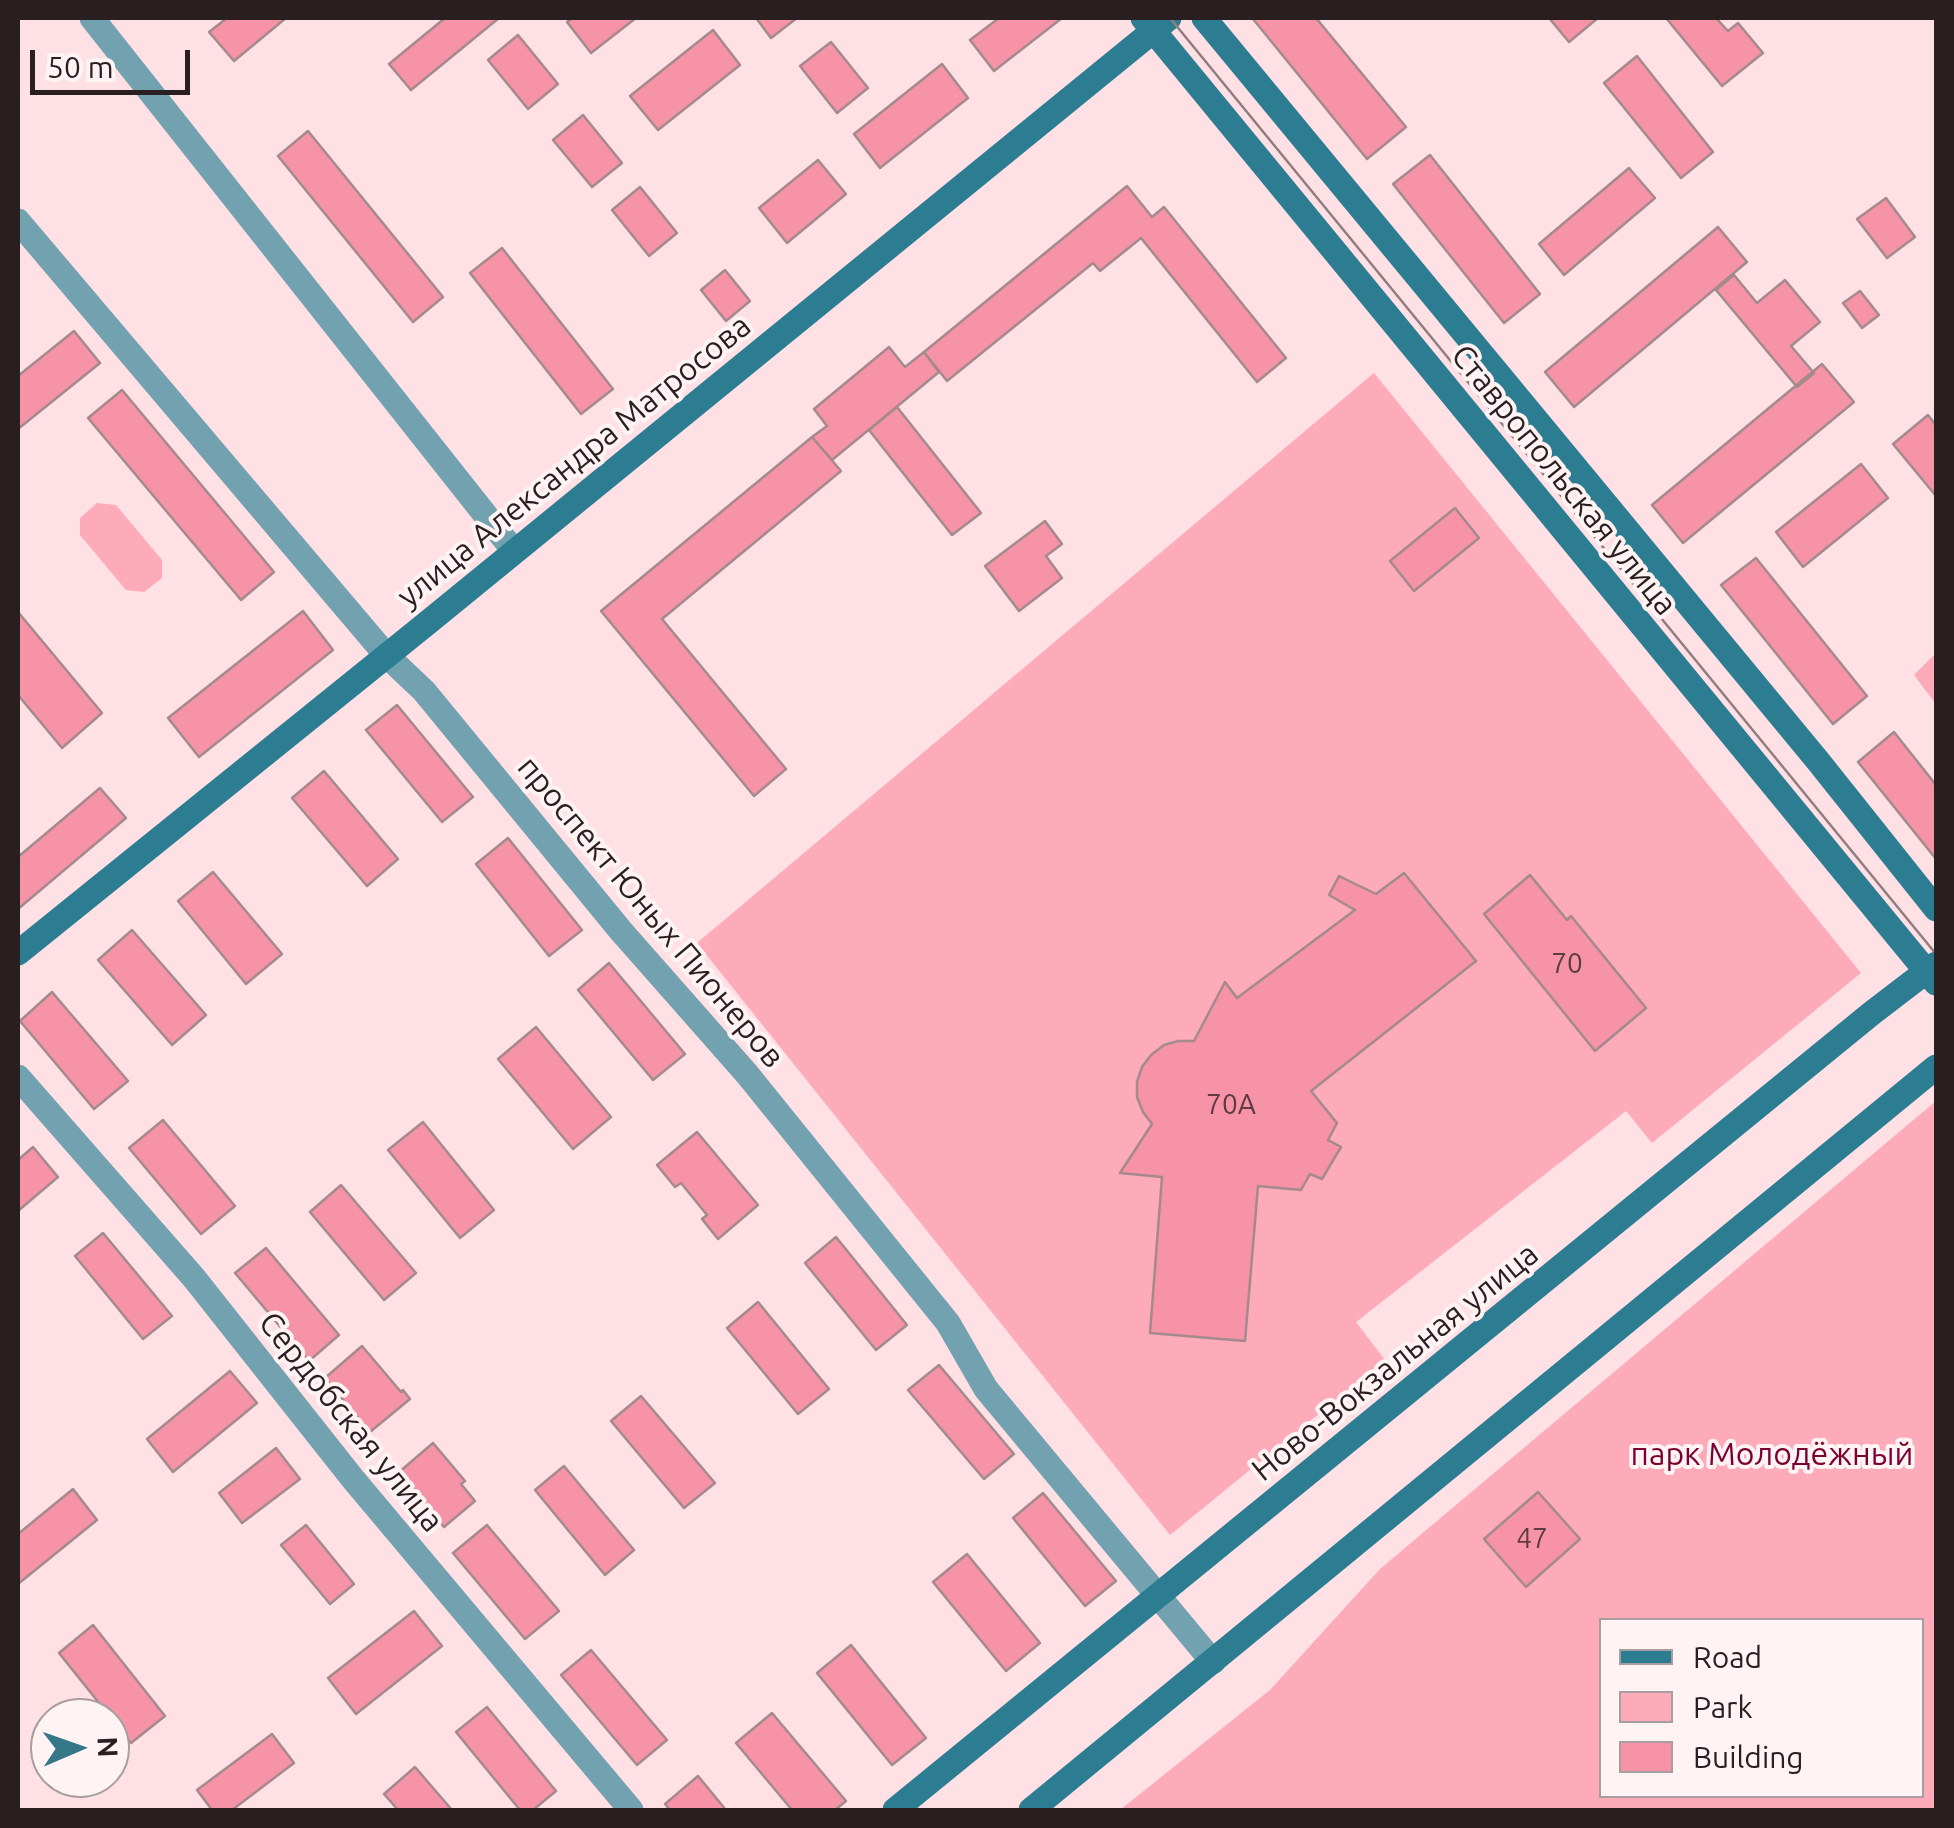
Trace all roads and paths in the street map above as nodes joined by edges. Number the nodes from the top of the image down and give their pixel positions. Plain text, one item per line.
1 (92, 18) edge
2 (1204, 18) edge
3 (1155, 22) edge
4 (18, 220) edge
5 (514, 551) junction
6 (386, 656) junction
7 (1936, 909) edge
8 (18, 953) edge
9 (1933, 973) edge
10 (1936, 1067) edge
11 (18, 1077) edge
12 (1158, 1598) junction
13 (1213, 1662) junction
14 (632, 1810) edge
15 (895, 1810) edge
16 (1030, 1810) edge

1 - 5 street
2 - 7 street, Ставропольская улица
3 - 5 street, улица Александра Матросова
3 - 9 street, Ставропольская улица
4 - 6 street, проспект Юных Пионеров
5 - 6 street, улица Александра Матросова
6 - 8 street, улица Александра Матросова
6 - 12 street, проспект Юных Пионеров
9 - 12 street, Ново-Вокзальная улица
10 - 13 street
11 - 14 street, Сердобская улица
12 - 13 street, проспект Юных Пионеров
12 - 15 street, Ново-Вокзальная улица
13 - 16 street

